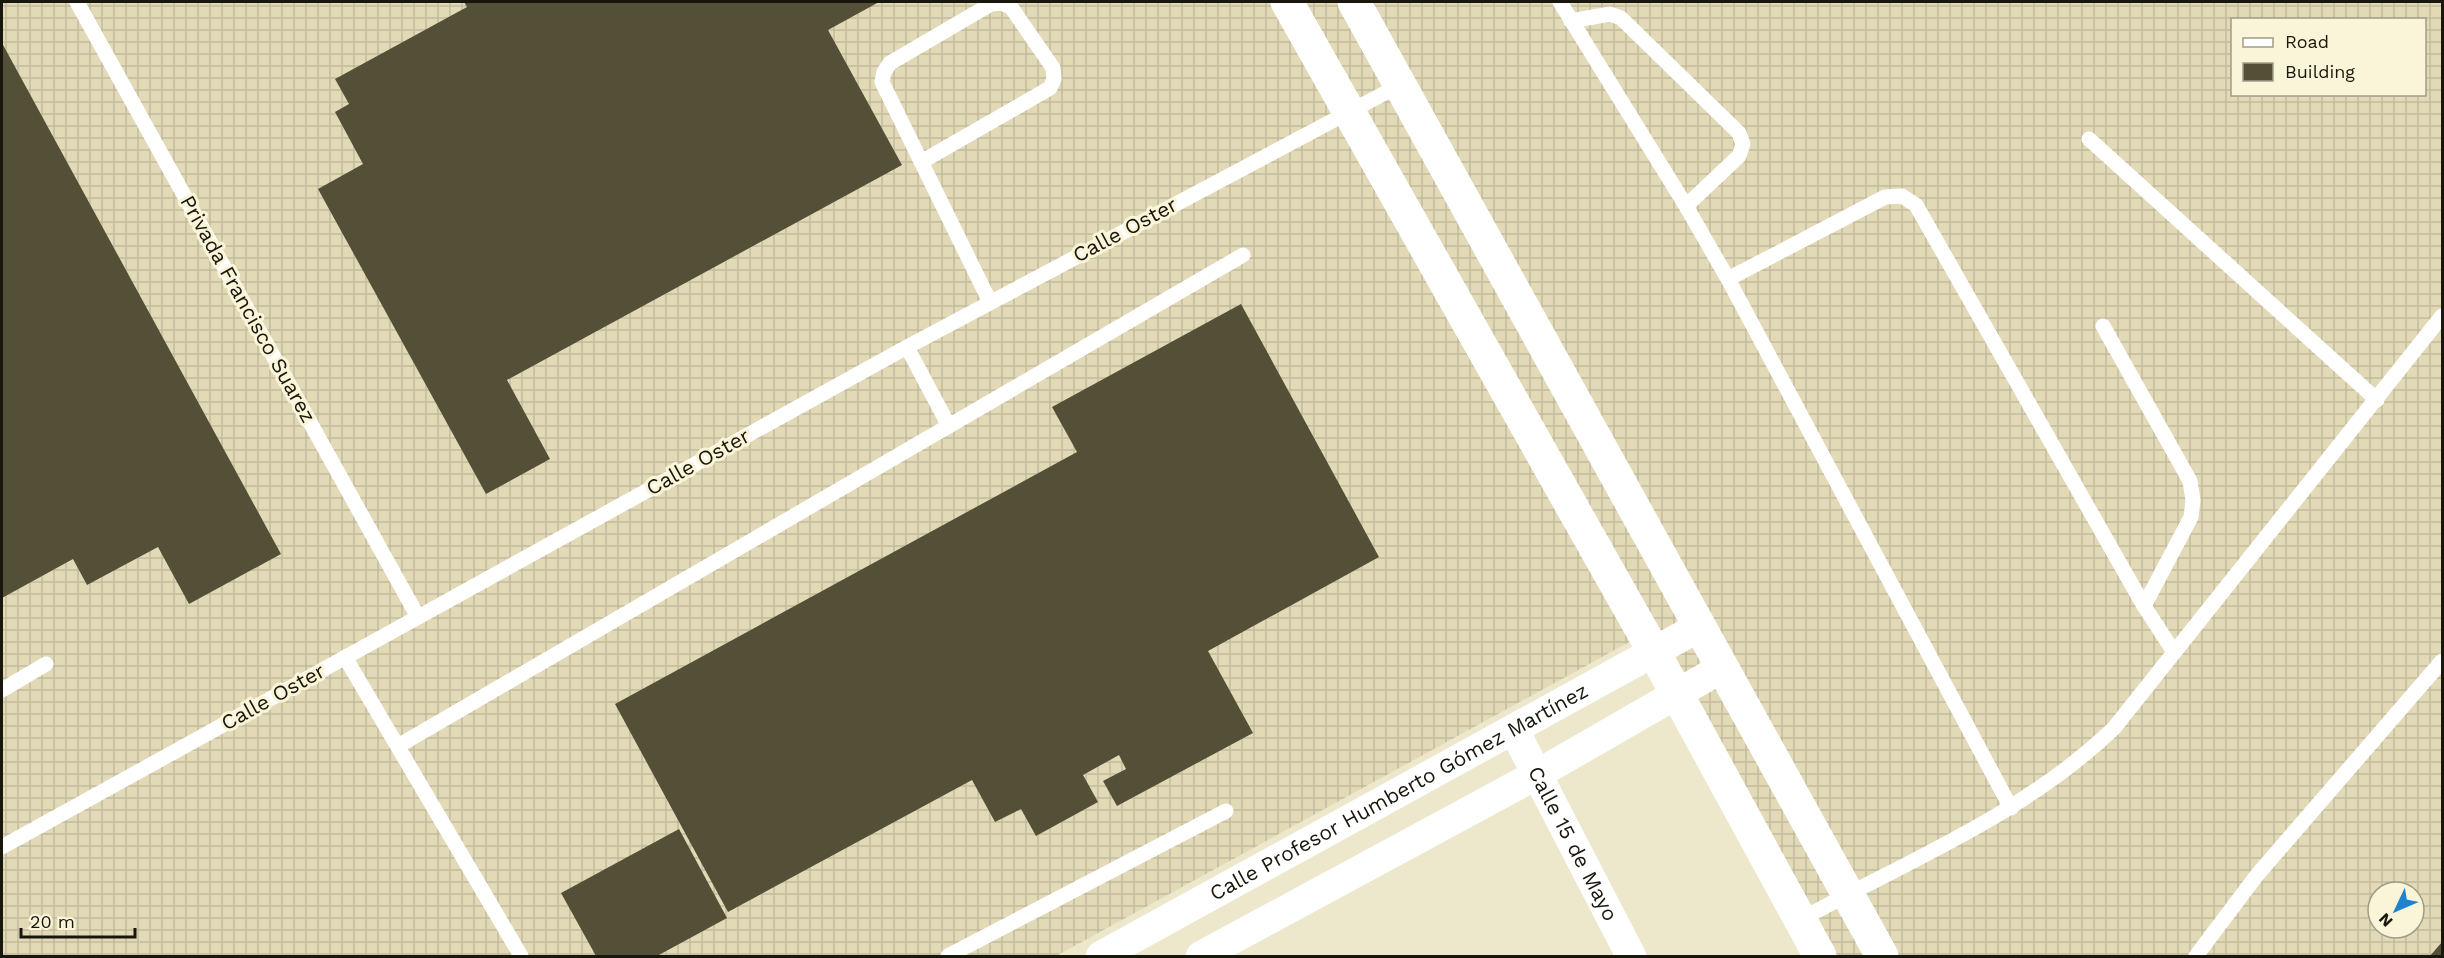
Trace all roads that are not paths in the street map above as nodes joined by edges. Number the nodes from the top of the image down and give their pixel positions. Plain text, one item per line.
1 (77, 2) edge
2 (1287, 2) edge
3 (1354, 2) edge
4 (1560, 2) edge
5 (1571, 21) junction
6 (1400, 85) junction
7 (1348, 112) junction
8 (2089, 139) dead end
9 (921, 162) junction
10 (1686, 206) junction
11 (1243, 255) dead end
12 (1728, 279) junction
13 (990, 302) junction
14 (2442, 316) edge
15 (2103, 326) dead end
16 (907, 347) junction
17 (2377, 400) junction
18 (949, 426) junction
19 (2144, 606) junction
20 (418, 617) junction
21 (1699, 627) junction
22 (1654, 652) junction
23 (2174, 652) junction
24 (345, 657) junction
25 (2442, 662) edge
26 (46, 664) dead end
27 (1722, 668) junction
28 (2, 690) edge
29 (1676, 693) junction
30 (1514, 730) junction
31 (398, 746) junction
32 (1536, 775) junction
33 (2011, 808) junction
34 (1226, 811) dead end
35 (2, 848) edge
36 (1847, 894) junction
37 (1800, 920) junction
38 (1139, 947) edge
39 (521, 957) edge
40 (948, 957) edge
41 (1101, 957) edge
42 (1201, 957) edge
43 (1631, 957) edge
44 (1820, 957) edge
45 (1882, 957) edge
46 (2196, 957) edge

1 - 20 lane, Privada Francisco Suarez
2 - 7 main road
3 - 6 main road
4 - 5 lane
5 - 10 lane
5 - 10 lane
6 - 7 lane, Calle Oster
6 - 21 main road
7 - 13 lane, Calle Oster
7 - 22 main road
8 - 17 lane
9 - 9 lane
9 - 13 lane
10 - 12 lane
11 - 18 lane
12 - 19 lane
12 - 33 lane
13 - 16 lane, Calle Oster
14 - 17 lane
15 - 19 lane
16 - 18 lane
16 - 20 lane, Calle Oster
17 - 23 lane
18 - 31 lane
19 - 23 lane
20 - 24 lane, Calle Oster
21 - 22 street, Calle Profesor Humberto Gómez Martínez
21 - 27 main road
22 - 29 main road
22 - 30 street, Calle Profesor Humberto Gómez Martínez
23 - 33 lane
24 - 31 lane
24 - 35 lane, Calle Oster
25 - 46 lane
26 - 28 lane
27 - 29 street
27 - 36 main road
29 - 32 street
29 - 37 main road
30 - 32 street, Calle 15 de Mayo
30 - 38 street, Calle Profesor Humberto Gómez Martínez
31 - 39 lane
32 - 42 street
32 - 43 street, Calle 15 de Mayo
33 - 36 lane
34 - 40 lane
36 - 37 lane
36 - 45 main road
37 - 44 main road
38 - 41 street, Calle Profesor Humberto Gómez Martínez

